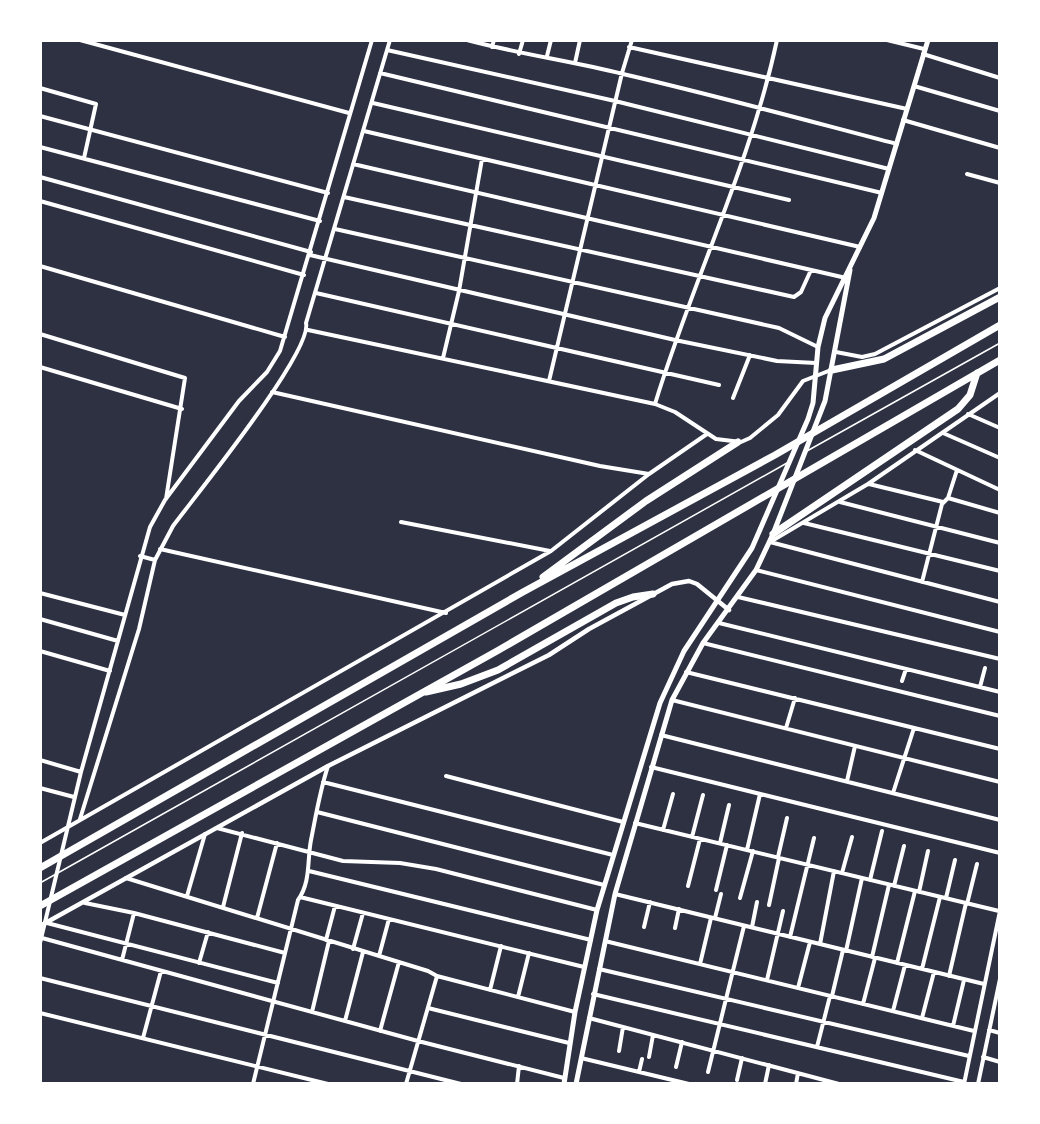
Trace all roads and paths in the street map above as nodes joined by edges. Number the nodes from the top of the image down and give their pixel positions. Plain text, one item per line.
1 (81, 40) edge
2 (372, 40) edge
3 (390, 40) edge
4 (467, 40) edge
5 (494, 40) edge
6 (522, 40) edge
7 (551, 40) edge
8 (580, 40) edge
9 (633, 40) edge
10 (777, 40) edge
11 (887, 40) edge
12 (928, 40) edge
13 (492, 47) junction
14 (629, 47) junction
15 (387, 50) junction
16 (924, 51) junction
17 (519, 54) junction
18 (547, 56) junction
19 (574, 63) junction
20 (381, 73) junction
21 (622, 74) junction
22 (999, 78) edge
23 (768, 79) junction
24 (913, 86) junction
25 (40, 88) edge
26 (615, 101) junction
27 (373, 103) junction
28 (759, 108) junction
29 (907, 109) junction
30 (999, 111) edge
31 (349, 113) junction
32 (40, 116) edge
33 (903, 120) junction
34 (610, 127) junction
35 (91, 130) junction
36 (364, 131) junction
37 (749, 136) junction
38 (897, 144) junction
39 (40, 147) edge
40 (999, 148) edge
41 (603, 157) junction
42 (84, 158) junction
43 (482, 159) junction
44 (742, 159) junction
45 (353, 164) junction
46 (889, 169) junction
47 (967, 174) dead end
48 (40, 177) edge
49 (999, 183) edge
50 (596, 185) junction
51 (733, 187) junction
52 (476, 192) junction
53 (328, 193) junction
54 (882, 193) junction
55 (344, 197) junction
56 (789, 200) dead end
57 (40, 201) edge
58 (723, 215) junction
59 (588, 218) junction
60 (320, 221) junction
61 (470, 224) junction
62 (335, 229) junction
63 (710, 246) junction
64 (860, 247) junction
65 (581, 249) junction
66 (310, 253) junction
67 (465, 258) junction
68 (326, 260) junction
69 (40, 267) edge
70 (811, 270) junction
71 (304, 275) junction
72 (698, 275) junction
73 (846, 279) junction
74 (573, 283) junction
75 (999, 288) edge
76 (459, 291) junction
77 (316, 293) junction
78 (999, 297) edge
79 (687, 306) junction
80 (565, 316) junction
81 (451, 323) junction
82 (999, 325) edge
83 (308, 330) junction
84 (40, 334) edge
85 (285, 337) junction
86 (675, 340) junction
87 (999, 343) edge
88 (818, 347) junction
89 (557, 348) junction
90 (836, 352) junction
91 (750, 356) junction
92 (443, 358) junction
93 (999, 360) edge
94 (817, 363) junction
95 (40, 367) edge
96 (832, 370) junction
97 (664, 373) junction
98 (977, 373) junction
99 (816, 375) junction
100 (549, 381) junction
101 (718, 385) dead end
102 (272, 392) junction
103 (999, 393) edge
104 (993, 397) junction
105 (733, 398) dead end
106 (999, 399) edge
107 (655, 404) junction
108 (182, 409) junction
109 (968, 414) junction
110 (999, 428) edge
111 (942, 432) junction
112 (707, 434) junction
113 (738, 442) junction
114 (915, 450) junction
115 (999, 458) edge
116 (957, 470) junction
117 (649, 474) junction
118 (868, 484) junction
119 (999, 490) edge
120 (948, 498) junction
121 (165, 500) junction
122 (839, 501) junction
123 (944, 502) junction
124 (999, 513) edge
125 (401, 522) dead end
126 (803, 523) junction
127 (936, 527) junction
128 (773, 534) junction
129 (770, 542) junction
130 (999, 543) edge
131 (160, 549) junction
132 (551, 551) junction
133 (929, 554) junction
134 (140, 556) junction
135 (155, 560) junction
136 (756, 570) junction
137 (999, 571) edge
138 (922, 582) junction
139 (523, 592) junction
140 (40, 593) edge
141 (653, 594) junction
142 (738, 597) junction
143 (717, 599) junction
144 (999, 602) edge
145 (729, 610) junction
146 (446, 613) junction
147 (125, 615) junction
148 (40, 619) edge
149 (719, 623) junction
150 (999, 632) edge
151 (118, 641) junction
152 (703, 643) junction
153 (40, 651) edge
154 (999, 659) edge
155 (985, 668) dead end
156 (906, 669) junction
157 (110, 671) junction
158 (686, 672) junction
159 (903, 681) dead end
160 (980, 687) junction
161 (420, 692) junction
162 (999, 692) edge
163 (795, 698) junction
164 (672, 700) junction
165 (999, 717) edge
166 (786, 728) junction
167 (914, 728) junction
168 (660, 735) junction
169 (855, 746) junction
170 (999, 749) edge
171 (904, 758) junction
172 (40, 760) edge
173 (328, 766) junction
174 (650, 767) junction
175 (81, 772) junction
176 (446, 776) dead end
177 (847, 781) junction
178 (323, 782) junction
179 (999, 782) edge
180 (40, 788) edge
181 (893, 793) junction
182 (673, 794) dead end
183 (760, 794) junction
184 (703, 795) dead end
185 (74, 797) junction
186 (729, 805) dead end
187 (317, 812) junction
188 (787, 818) dead end
189 (80, 819) junction
190 (999, 820) edge
191 (623, 822) junction
192 (634, 822) junction
193 (69, 826) junction
194 (217, 828) junction
195 (663, 830) junction
196 (882, 831) dead end
197 (242, 833) junction
198 (205, 834) junction
199 (692, 837) junction
200 (852, 837) dead end
201 (700, 838) junction
202 (814, 838) dead end
203 (40, 843) edge
204 (277, 843) junction
205 (720, 843) junction
206 (727, 845) junction
207 (904, 846) dead end
208 (747, 850) junction
209 (753, 851) junction
210 (928, 851) dead end
211 (312, 853) junction
212 (999, 853) edge
213 (613, 855) junction
214 (778, 858) junction
215 (955, 860) dead end
216 (977, 864) dead end
217 (807, 865) junction
218 (42, 867) edge
219 (309, 871) junction
220 (834, 871) junction
221 (842, 873) junction
222 (126, 878) junction
223 (862, 878) junction
224 (870, 880) junction
225 (40, 883) edge
226 (604, 885) junction
227 (891, 885) junction
228 (688, 886) dead end
229 (716, 890) dead end
230 (917, 891) junction
231 (615, 894) junction
232 (721, 894) dead end
233 (187, 896) junction
234 (300, 897) junction
235 (940, 897) junction
236 (740, 898) dead end
237 (946, 898) junction
238 (758, 902) dead end
239 (85, 903) junction
240 (650, 903) junction
241 (966, 903) junction
242 (43, 905) edge
243 (769, 905) dead end
244 (335, 906) junction
245 (223, 907) junction
246 (679, 909) junction
247 (597, 910) junction
248 (783, 911) dead end
249 (999, 911) edge
250 (134, 913) junction
251 (363, 913) junction
252 (256, 918) junction
253 (713, 918) junction
254 (389, 919) junction
255 (47, 923) junction
256 (40, 926) edge
257 (744, 926) junction
258 (645, 927) dead end
259 (752, 927) junction
260 (675, 928) dead end
261 (291, 929) junction
262 (208, 932) junction
263 (778, 934) junction
264 (790, 937) junction
265 (591, 940) junction
266 (604, 940) junction
267 (41, 941) edge
268 (327, 941) junction
269 (810, 942) junction
270 (126, 944) junction
271 (820, 944) junction
272 (501, 946) junction
273 (353, 949) junction
274 (845, 950) junction
275 (363, 952) junction
276 (285, 953) junction
277 (529, 953) junction
278 (379, 956) junction
279 (873, 957) junction
280 (122, 960) junction
281 (399, 962) junction
282 (199, 963) junction
283 (897, 963) junction
284 (700, 964) junction
285 (905, 965) junction
286 (584, 967) junction
287 (598, 969) junction
288 (922, 969) junction
289 (161, 971) junction
290 (732, 972) junction
291 (934, 972) junction
292 (437, 976) junction
293 (949, 976) junction
294 (40, 978) edge
295 (999, 979) edge
296 (767, 980) junction
297 (964, 980) junction
298 (278, 983) junction
299 (984, 984) junction
300 (798, 988) junction
301 (490, 990) junction
302 (593, 993) junction
303 (831, 996) junction
304 (518, 997) junction
305 (726, 999) junction
306 (273, 1002) junction
307 (997, 1002) edge
308 (863, 1004) junction
309 (152, 1006) junction
310 (428, 1008) junction
311 (893, 1011) junction
312 (312, 1012) junction
313 (575, 1012) junction
314 (40, 1013) edge
315 (588, 1018) junction
316 (922, 1018) junction
317 (345, 1021) junction
318 (823, 1022) junction
319 (720, 1024) junction
320 (953, 1026) junction
321 (624, 1027) junction
322 (989, 1030) junction
323 (381, 1031) junction
324 (974, 1031) junction
325 (999, 1033) edge
326 (265, 1034) junction
327 (653, 1035) junction
328 (143, 1038) junction
329 (418, 1041) junction
330 (682, 1042) junction
331 (569, 1043) junction
332 (817, 1047) junction
333 (713, 1050) junction
334 (619, 1051) dead end
335 (969, 1056) junction
336 (649, 1057) dead end
337 (983, 1057) junction
338 (581, 1058) junction
339 (742, 1058) junction
340 (642, 1059) dead end
341 (999, 1062) edge
342 (769, 1065) junction
343 (257, 1066) junction
344 (519, 1066) junction
345 (676, 1067) dead end
346 (410, 1071) junction
347 (639, 1072) junction
348 (708, 1072) dead end
349 (798, 1073) junction
350 (737, 1080) dead end
351 (564, 1081) edge
352 (827, 1082) edge
353 (253, 1083) edge
354 (328, 1083) edge
355 (406, 1083) edge
356 (461, 1083) edge
357 (517, 1083) edge
358 (576, 1083) edge
359 (689, 1083) edge
360 (765, 1083) edge
361 (796, 1083) edge
362 (839, 1083) edge
363 (964, 1083) edge
364 (978, 1083) edge

1 - 31 street
2 - 31 street
3 - 15 street
4 - 13 street
5 - 13 street
6 - 17 street
7 - 18 street
8 - 19 street
9 - 14 street
10 - 23 street
11 - 16 street
12 - 16 main road
13 - 17 street
14 - 21 street
14 - 23 street
15 - 20 street
15 - 26 street
16 - 22 street
16 - 24 main road
17 - 18 street
18 - 19 street
19 - 21 street
20 - 27 street
20 - 34 street
21 - 26 street
21 - 28 street
23 - 28 street
23 - 29 street
24 - 29 main road
24 - 30 street
25 - 35 street
26 - 34 street
26 - 37 street
27 - 36 street
27 - 41 street
28 - 37 street
28 - 38 street
29 - 33 main road
31 - 53 street
32 - 35 street
33 - 38 main road
33 - 40 street
34 - 41 street
34 - 44 street
35 - 42 street
35 - 53 street
36 - 43 street
36 - 45 street
37 - 44 street
37 - 46 street
38 - 46 main road
39 - 42 street
41 - 50 street
41 - 51 street
42 - 60 street
43 - 50 street
43 - 52 street
44 - 51 street
44 - 54 street
45 - 52 street
45 - 55 street
46 - 54 main road
47 - 49 street
48 - 66 street
50 - 58 street
50 - 59 street
51 - 56 street
51 - 58 street
52 - 59 street
52 - 61 street
53 - 60 street
54 - 64 main road
55 - 61 street
55 - 62 street
57 - 71 street
58 - 63 street
58 - 64 street
59 - 63 street
59 - 65 street
60 - 66 street
61 - 65 street
61 - 67 street
62 - 67 street
62 - 68 street
63 - 70 street
63 - 72 street
64 - 73 main road
65 - 72 street
65 - 74 street
66 - 68 street
66 - 71 street
67 - 74 street
67 - 76 street
68 - 76 street
68 - 77 street
69 - 85 street
70 - 72 street
70 - 73 street
71 - 85 street
72 - 79 street
73 - 88 main road
73 - 90 main road
74 - 79 street
74 - 80 street
75 - 90 street
76 - 80 street
76 - 81 street
77 - 81 street
77 - 83 street
78 - 96 highway
79 - 86 street
79 - 88 street
80 - 86 street
80 - 89 street
81 - 89 street
81 - 92 street
82 - 139 highway
83 - 92 street
83 - 102 street
84 - 108 street
85 - 121 street
86 - 91 street
86 - 97 street
87 - 225 lane
88 - 94 main road
89 - 97 street
89 - 100 street
90 - 96 main road
91 - 94 street
91 - 105 street
92 - 100 street
93 - 98 highway
94 - 99 main road
95 - 108 street
96 - 99 street
96 - 128 main road
97 - 101 street
97 - 107 street
98 - 128 highway
98 - 161 highway
99 - 113 street
99 - 143 main road
100 - 107 street
102 - 117 street
102 - 131 street
103 - 104 street
104 - 106 street
104 - 109 street
107 - 112 street
108 - 121 street
109 - 110 street
109 - 111 street
111 - 114 street
111 - 115 street
112 - 113 street
112 - 117 street
113 - 139 highway
114 - 116 street
114 - 118 street
116 - 119 street
116 - 120 street
117 - 132 street
118 - 122 street
118 - 123 street
120 - 123 street
120 - 124 street
121 - 134 street
122 - 126 street
122 - 127 street
123 - 127 street
125 - 132 street
126 - 129 street
126 - 133 street
127 - 130 street
127 - 133 street
128 - 129 main road
129 - 136 main road
129 - 138 street
131 - 135 street
131 - 146 street
132 - 146 street
133 - 137 street
133 - 138 street
134 - 135 street
134 - 147 street
135 - 189 street
136 - 142 main road
136 - 150 street
138 - 144 street
139 - 218 highway
140 - 147 street
141 - 143 street
141 - 161 highway
141 - 173 street
142 - 145 main road
142 - 154 street
143 - 145 street
143 - 191 main road
145 - 149 main road
146 - 189 street
147 - 151 street
148 - 151 street
149 - 152 main road
149 - 156 street
151 - 157 street
152 - 158 main road
152 - 165 street
153 - 157 street
155 - 160 street
156 - 159 street
156 - 160 street
157 - 175 street
158 - 163 street
158 - 164 main road
160 - 162 street
161 - 242 highway
163 - 166 street
163 - 167 street
164 - 166 street
164 - 168 main road
166 - 169 street
167 - 170 street
167 - 171 street
168 - 174 main road
168 - 177 street
169 - 171 street
169 - 177 street
171 - 179 street
171 - 181 street
172 - 175 street
173 - 178 street
173 - 194 street
174 - 183 street
174 - 192 main road
175 - 185 street
176 - 191 street
177 - 181 street
178 - 187 street
178 - 213 street
180 - 185 street
181 - 190 street
182 - 195 street
183 - 208 street
183 - 212 street
184 - 199 street
185 - 193 street
186 - 205 street
187 - 211 street
187 - 226 street
188 - 214 street
189 - 193 street
191 - 213 main road
192 - 195 street
192 - 231 main road
193 - 203 street
193 - 255 street
194 - 197 street
194 - 198 street
195 - 199 street
196 - 224 street
197 - 204 street
197 - 245 street
198 - 222 street
198 - 233 street
199 - 201 street
200 - 221 street
201 - 205 street
201 - 228 street
202 - 217 street
204 - 211 street
204 - 252 street
205 - 206 street
206 - 208 street
206 - 229 street
207 - 227 street
208 - 209 street
209 - 214 street
209 - 236 street
210 - 230 street
211 - 219 street
211 - 247 street
213 - 226 main road
214 - 217 street
214 - 243 street
215 - 237 street
216 - 241 street
217 - 220 street
217 - 264 street
219 - 234 street
219 - 265 street
220 - 221 street
220 - 271 street
221 - 223 street
222 - 233 street
222 - 239 street
223 - 224 street
223 - 274 street
224 - 227 street
226 - 247 main road
227 - 230 street
227 - 279 street
230 - 235 street
230 - 283 street
231 - 240 street
231 - 266 main road
232 - 253 street
233 - 245 street
234 - 244 street
234 - 261 street
235 - 237 street
235 - 288 street
237 - 241 street
238 - 259 street
239 - 250 street
239 - 255 street
240 - 246 street
240 - 258 street
241 - 249 street
241 - 293 street
244 - 251 street
244 - 268 street
245 - 252 street
246 - 253 street
246 - 260 street
247 - 265 main road
248 - 263 street
249 - 299 street
250 - 262 street
250 - 270 street
251 - 254 street
251 - 273 street
252 - 261 street
253 - 257 street
253 - 284 street
254 - 272 street
254 - 278 street
255 - 256 street
255 - 267 street
255 - 270 street
257 - 259 street
257 - 290 street
259 - 263 street
261 - 268 street
261 - 276 street
262 - 276 street
262 - 282 street
263 - 264 street
263 - 296 street
264 - 269 street
265 - 286 main road
266 - 284 street
266 - 287 main road
267 - 280 street
268 - 273 street
268 - 312 street
269 - 271 street
269 - 300 street
270 - 280 street
270 - 282 street
271 - 274 street
272 - 277 street
272 - 301 street
273 - 275 street
274 - 279 street
274 - 303 street
275 - 278 street
275 - 317 street
276 - 298 street
277 - 286 street
277 - 304 street
278 - 281 street
279 - 283 street
279 - 308 street
280 - 289 street
281 - 292 street
281 - 323 street
282 - 298 street
283 - 285 street
284 - 290 street
285 - 288 street
285 - 311 street
286 - 313 main road
287 - 302 main road
287 - 305 street
288 - 291 street
289 - 306 street
289 - 309 street
290 - 296 street
290 - 305 street
291 - 293 street
291 - 316 street
292 - 301 street
292 - 310 street
293 - 297 street
294 - 309 street
295 - 307 street
296 - 300 street
297 - 299 street
297 - 320 street
298 - 306 street
299 - 324 street
300 - 303 street
301 - 304 street
302 - 315 main road
302 - 319 street
303 - 308 street
303 - 318 street
304 - 313 street
305 - 318 street
305 - 319 street
306 - 312 street
306 - 326 street
307 - 322 street
308 - 311 street
309 - 326 street
309 - 328 street
310 - 329 street
310 - 331 street
311 - 316 street
312 - 317 street
313 - 331 main road
314 - 328 street
315 - 321 street
315 - 338 main road
316 - 320 street
317 - 323 street
318 - 332 street
318 - 335 street
319 - 332 street
319 - 333 street
320 - 324 street
321 - 327 street
321 - 334 street
322 - 325 street
322 - 337 street
323 - 329 street
324 - 335 street
326 - 343 street
326 - 346 street
327 - 330 street
327 - 336 street
328 - 343 street
329 - 344 street
329 - 346 street
330 - 333 street
330 - 345 street
331 - 351 main road
332 - 363 street
333 - 339 street
333 - 348 street
335 - 363 street
337 - 341 street
337 - 364 street
338 - 347 street
338 - 358 main road
339 - 342 street
339 - 350 street
340 - 347 street
342 - 349 street
342 - 360 street
343 - 353 street
343 - 354 street
344 - 351 street
344 - 357 street
346 - 355 street
346 - 356 street
347 - 359 street
349 - 352 street
349 - 361 street
352 - 362 street

